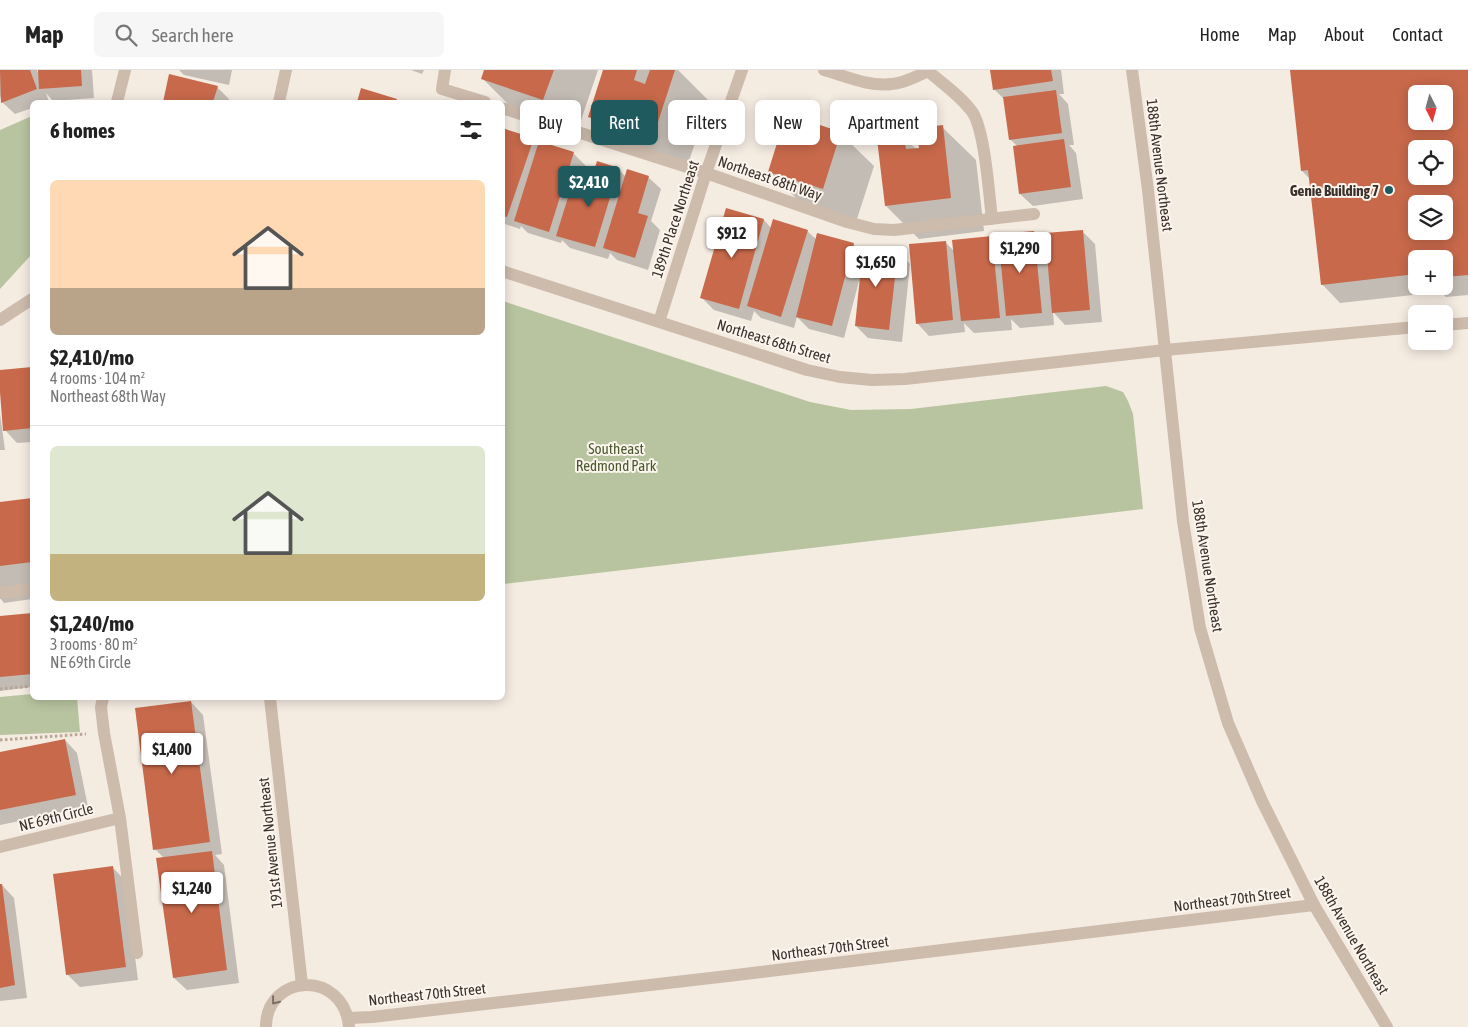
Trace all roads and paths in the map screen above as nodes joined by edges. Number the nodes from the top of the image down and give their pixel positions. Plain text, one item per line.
1 (125, 70) edge
2 (286, 70) edge
3 (445, 70) edge
4 (742, 70) edge
5 (824, 70) edge
6 (929, 70) edge
7 (1132, 70) edge
8 (118, 100) edge
9 (279, 100) edge
10 (479, 100) edge
11 (505, 109) edge
12 (706, 173) junction
13 (1034, 214) dead end
14 (992, 219) junction
15 (505, 272) edge
16 (30, 300) edge
17 (0, 320) edge
18 (659, 322) junction
19 (1468, 323) edge
20 (1453, 324) edge
21 (1408, 329) edge
22 (1165, 350) junction
23 (30, 589) edge
24 (0, 594) edge
25 (30, 686) edge
26 (0, 689) edge
27 (103, 700) edge
28 (270, 700) edge
29 (104, 733) junction
30 (0, 740) edge
31 (120, 818) junction
32 (0, 847) edge
33 (1314, 906) junction
34 (138, 953) dead end
35 (302, 985) junction
36 (349, 1022) edge
37 (266, 1027) edge
38 (1387, 1027) edge

1 - 8 street
2 - 9 street
3 - 10 street
4 - 12 street, 189th Place Northeast
5 - 6 street
6 - 14 street
7 - 22 street, 188th Avenue Northeast
11 - 12 street, Northeast 68th Way
12 - 14 street, Northeast 68th Way
12 - 18 street, 189th Place Northeast
13 - 14 street, Northeast 68th Way
15 - 18 street, Northeast 68th Street
16 - 17 street
18 - 22 street, Northeast 68th Street
19 - 20 street
21 - 22 street, Northeast 68th Street
22 - 33 street, 188th Avenue Northeast
23 - 24 street
25 - 26 path
27 - 29 street
28 - 35 street, 191st Avenue Northeast
29 - 30 path
29 - 31 street
31 - 32 street, NE 69th Circle
31 - 34 street
33 - 36 street, Northeast 70th Street
33 - 38 street, 188th Avenue Northeast
35 - 36 street
35 -> 37 street

